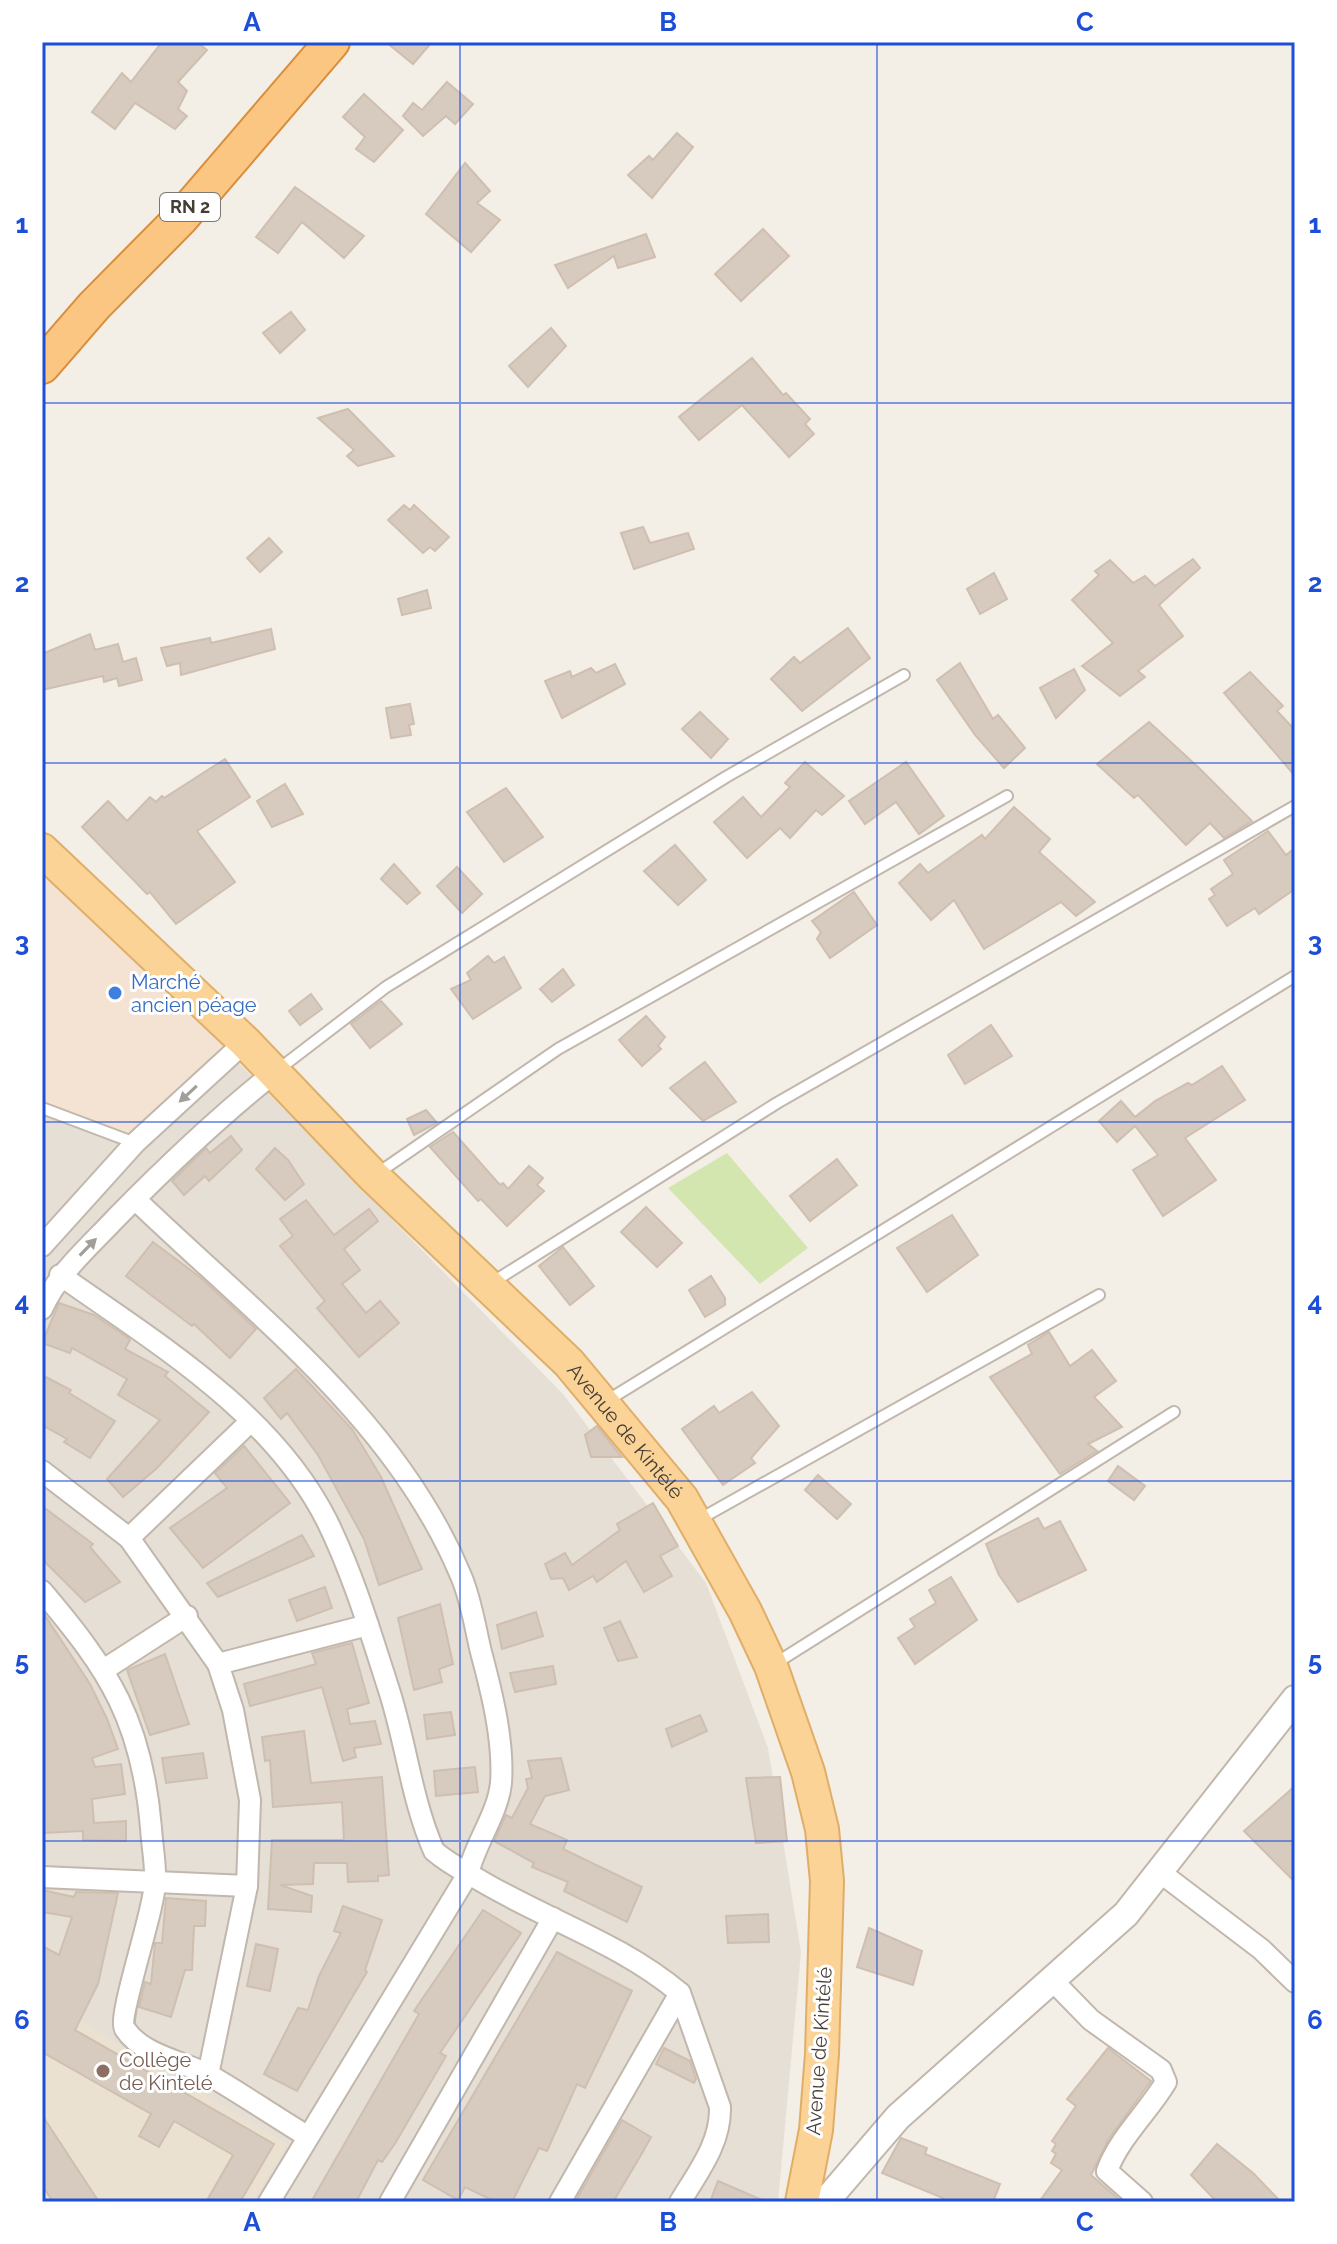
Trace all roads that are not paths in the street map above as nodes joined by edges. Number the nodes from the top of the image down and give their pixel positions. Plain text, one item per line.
1 (332, 42) edge
2 (42, 366) edge
3 (904, 675) dead end
4 (1007, 796) dead end
5 (1295, 806) edge
6 (42, 850) edge
7 (1295, 976) edge
8 (245, 1042) junction
9 (274, 1073) junction
10 (42, 1108) edge
11 (135, 1143) junction
12 (373, 1176) junction
13 (135, 1199) junction
14 (42, 1246) edge
15 (60, 1275) junction
16 (488, 1285) junction
17 (1099, 1295) dead end
18 (42, 1309) edge
19 (603, 1403) junction
20 (1174, 1412) dead end
21 (251, 1421) junction
22 (42, 1471) edge
23 (695, 1522) junction
24 (129, 1538) junction
25 (42, 1591) edge
26 (187, 1616) junction
27 (368, 1625) junction
28 (218, 1664) junction
29 (771, 1666) junction
30 (105, 1669) junction
31 (1295, 1699) edge
32 (1161, 1873) junction
33 (468, 1874) junction
34 (42, 1877) edge
35 (156, 1883) junction
36 (247, 1886) junction
37 (553, 1918) junction
38 (1053, 1981) junction
39 (1295, 1982) edge
40 (680, 1993) junction
41 (208, 2075) junction
42 (307, 2136) junction
43 (714, 2144) junction
44 (269, 2202) edge
45 (390, 2202) edge
46 (560, 2202) edge
47 (680, 2202) edge
48 (690, 2202) edge
49 (802, 2202) edge
50 (825, 2202) edge
51 (1142, 2202) edge

1 - 2 highway, RN 2
3 - 9 lane
4 - 12 lane
5 - 16 lane
6 - 8 main road, Avenue de Kintélé
7 - 19 lane
8 - 9 main road, Avenue de Kintélé
8 -> 11 street
9 - 12 main road, Avenue de Kintélé
9 - 13 street
10 - 11 lane
11 - 14 street
12 - 16 main road, Avenue de Kintélé
15 -> 13 street
13 - 33 street
15 - 18 street
15 - 21 street
16 - 19 main road, Avenue de Kintélé
17 - 23 lane
19 - 23 main road, Avenue de Kintélé
20 - 29 lane
21 - 24 street
21 - 27 street
22 - 24 street
23 - 29 main road, Avenue de Kintélé
24 - 26 street
25 - 30 street
26 - 28 street
26 - 30 street
27 - 28 street
27 - 33 street
28 - 36 street
29 - 49 main road, Avenue de Kintélé
30 - 35 street
31 - 32 street
32 - 38 street
32 - 39 street
33 - 37 street
33 - 42 street
34 - 35 street
35 - 36 street
35 - 41 street
36 - 41 street
37 - 40 street
37 - 45 street
38 - 50 street
38 - 51 street
40 - 43 street
40 - 46 street
41 - 42 street
42 - 44 street
43 - 47 street
43 - 48 street

